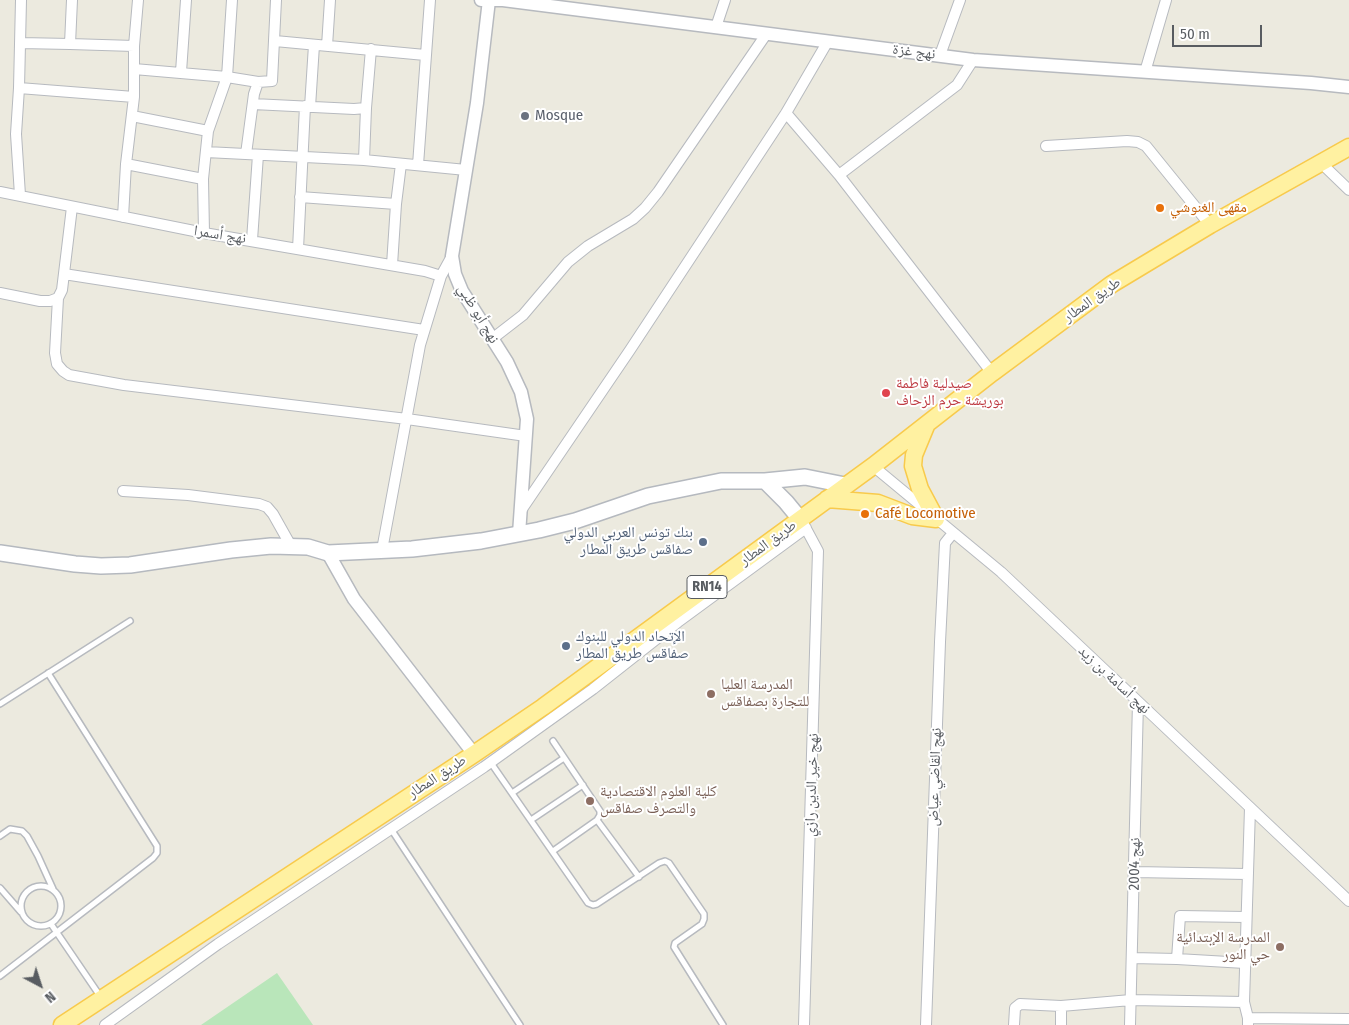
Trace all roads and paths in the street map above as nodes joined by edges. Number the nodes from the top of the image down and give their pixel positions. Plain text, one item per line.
1 (21, 0) edge
2 (72, 0) edge
3 (138, 0) edge
4 (186, 0) edge
5 (232, 0) edge
6 (276, 0) edge
7 (330, 0) edge
8 (430, 0) edge
9 (481, 0) edge
10 (489, 0) edge
11 (725, 0) edge
12 (960, 0) edge
13 (1166, 0) edge
14 (716, 27) junction
15 (767, 33) junction
16 (275, 41) junction
17 (828, 41) junction
18 (20, 43) junction
19 (70, 44) junction
20 (134, 46) junction
21 (314, 46) junction
22 (327, 46) junction
23 (371, 49) junction
24 (426, 55) junction
25 (940, 56) junction
26 (973, 60) junction
27 (134, 69) junction
28 (181, 72) junction
29 (1145, 72) junction
30 (227, 77) junction
31 (258, 82) junction
32 (1349, 87) edge
33 (19, 88) junction
34 (134, 97) junction
35 (253, 104) junction
36 (307, 106) junction
37 (366, 108) junction
38 (786, 113) junction
39 (132, 116) junction
40 (208, 132) junction
41 (1046, 146) dead end
42 (1349, 147) edge
43 (206, 152) junction
44 (246, 154) junction
45 (258, 155) junction
46 (302, 157) junction
47 (364, 160) junction
48 (1320, 162) junction
49 (126, 164) junction
50 (401, 164) junction
51 (418, 165) junction
52 (466, 170) junction
53 (839, 175) junction
54 (203, 179) junction
55 (1349, 190) edge
56 (0, 192) edge
57 (20, 194) junction
58 (300, 196) junction
59 (396, 204) junction
60 (72, 207) junction
61 (123, 217) junction
62 (1210, 225) junction
63 (204, 233) junction
64 (252, 240) junction
65 (298, 248) junction
66 (452, 256) junction
67 (392, 265) junction
68 (64, 274) junction
69 (441, 276) junction
70 (0, 293) edge
71 (58, 298) junction
72 (424, 330) junction
73 (492, 339) junction
74 (992, 373) junction
75 (407, 419) junction
76 (927, 424) junction
77 (526, 436) junction
78 (873, 466) junction
79 (765, 481) junction
80 (845, 485) junction
81 (123, 491) dead end
82 (827, 499) junction
83 (520, 512) junction
84 (936, 519) junction
85 (803, 524) junction
86 (953, 533) junction
87 (519, 534) junction
88 (291, 546) junction
89 (382, 550) junction
90 (0, 553) edge
91 (328, 553) junction
92 (130, 621) dead end
93 (48, 673) junction
94 (1138, 702) junction
95 (0, 704) edge
96 (553, 741) dead end
97 (474, 754) junction
98 (564, 758) junction
99 (488, 765) junction
100 (582, 785) junction
101 (512, 793) junction
102 (1250, 808) junction
103 (531, 820) junction
104 (598, 820) junction
105 (391, 828) junction
106 (0, 836) edge
107 (552, 852) junction
108 (1134, 872) junction
109 (1247, 874) junction
110 (639, 877) junction
111 (0, 888) edge
112 (54, 890) junction
113 (1349, 901) edge
114 (22, 913) junction
115 (1246, 917) junction
116 (51, 924) junction
117 (56, 932) junction
118 (1132, 958) junction
119 (1177, 959) junction
120 (1245, 963) junction
121 (0, 976) edge
122 (102, 998) junction
123 (1131, 1000) junction
124 (1244, 1002) junction
125 (1061, 1006) junction
126 (1349, 1019) edge
127 (1248, 1022) edge
128 (62, 1025) edge
129 (105, 1025) edge
130 (520, 1025) edge
131 (723, 1025) edge
132 (804, 1025) edge
133 (926, 1025) edge
134 (1014, 1025) edge
135 (1061, 1025) edge
136 (1130, 1025) edge

1 - 18 street
2 - 19 street
3 - 20 street
4 - 28 street
5 - 30 street
6 - 16 street
7 - 22 street
8 - 24 street
9 - 10 street, نهج غزة
10 - 14 street, نهج غزة
10 - 52 street, نهج أبو ظبي
11 - 14 street
12 - 25 street
13 - 29 street
14 - 15 street, نهج غزة
15 - 17 street, نهج غزة
15 - 73 street
16 - 21 street
16 - 31 street
17 - 25 street, نهج غزة
17 - 38 street
18 - 19 street
18 - 33 street
19 - 20 street
20 - 27 street
21 - 22 street
21 - 36 street
22 - 23 street
23 - 24 street
23 - 37 street
24 - 51 street
25 - 26 street, نهج غزة
26 - 29 street, نهج غزة
26 - 53 street
27 - 28 street
27 - 34 street
28 - 30 street
29 - 32 street, نهج غزة
30 - 31 street
30 - 40 street
31 - 35 street
33 - 34 street
33 - 57 street
34 - 39 street
35 - 36 street
35 - 44 street
36 - 37 street
36 - 46 street
37 - 47 street
38 - 53 street
38 - 83 street
39 - 40 street
39 - 49 street
40 - 43 street
41 - 62 street
42 - 48 main road, طريق المطار / RN14
43 - 44 street
43 - 54 street
44 - 45 street
45 - 46 street
45 - 64 street
46 - 47 street
46 - 58 street
47 - 50 street
48 - 55 street
48 - 62 main road, طريق المطار / RN14
49 - 54 street
49 - 61 street
50 - 51 street
50 - 59 street
51 - 52 street
52 - 66 street, نهج أبو ظبي
53 - 74 street
54 - 63 street
56 - 57 street, نهج أسمرا
57 - 60 street, نهج أسمرا
58 - 59 street
58 - 65 street
59 - 67 street
60 - 61 street, نهج أسمرا
60 - 68 street
61 - 63 street, نهج أسمرا
62 - 74 main road, طريق المطار / RN14
63 - 64 street, نهج أسمرا
64 - 65 street, نهج أسمرا
65 - 67 street, نهج أسمرا
66 - 69 street
66 - 73 street, نهج أبو ظبي
67 - 69 street, نهج أسمرا
68 - 71 street
68 - 72 street
69 - 72 street
70 - 71 street
71 - 75 street
72 - 75 street
73 - 77 street, نهج أبو ظبي
74 - 76 main road, طريق المطار / RN14
75 - 77 street
75 - 89 street
76 - 78 main road, طريق المطار / RN14
76 - 84 main road
77 - 83 street, نهج أبو ظبي
78 - 80 main road, طريق المطار / RN14
78 - 84 street, نهج أسامة بن زيد
79 - 80 main road
79 - 85 main road
79 - 87 main road
80 - 82 main road, طريق المطار / RN14
81 - 88 street
82 - 84 main road
82 - 85 main road, طريق المطار / RN14
83 - 87 street, نهج أبو ظبي
84 - 86 street, نهج أسامة بن زيد
85 - 97 main road, طريق المطار / RN14
85 - 99 street
85 - 132 street, نهج خير الدين رازي
86 - 94 street, نهج أسامة بن زيد
86 - 133 street, نهج القاضي عياض
87 - 89 main road
88 - 90 main road
88 - 91 main road
89 - 91 main road
91 - 97 street
92 - 93 lane
93 - 95 lane
93 - 117 lane
94 - 102 street, نهج أسامة بن زيد
94 - 108 street, نهج 2004
96 - 98 lane
97 - 99 street
97 - 122 main road, طريق المطار / RN14
98 - 100 lane
98 - 101 lane
99 - 101 lane
99 - 105 street
100 - 103 lane
100 - 104 lane
101 - 103 lane
102 - 109 street
102 - 113 street, نهج أسامة بن زيد
103 - 107 lane
104 - 107 lane
104 - 110 lane
105 - 129 street
105 - 130 lane
106 - 112 lane
107 - 110 lane
108 - 109 street
108 - 118 street, نهج 2004
109 - 115 street
110 - 131 lane
111 - 114 lane
112 - 114 lane
112 - 116 lane
114 - 116 lane
115 - 119 street
115 - 120 street
116 - 117 lane
117 - 121 lane
117 - 122 lane
118 - 119 street
118 - 123 street, نهج 2004
119 - 120 street
120 - 124 street
122 - 128 main road, طريق المطار / RN14
123 - 124 street
123 - 125 street
123 - 136 street, نهج 2004
124 - 127 street
125 - 134 street
125 - 135 street
126 - 127 street

